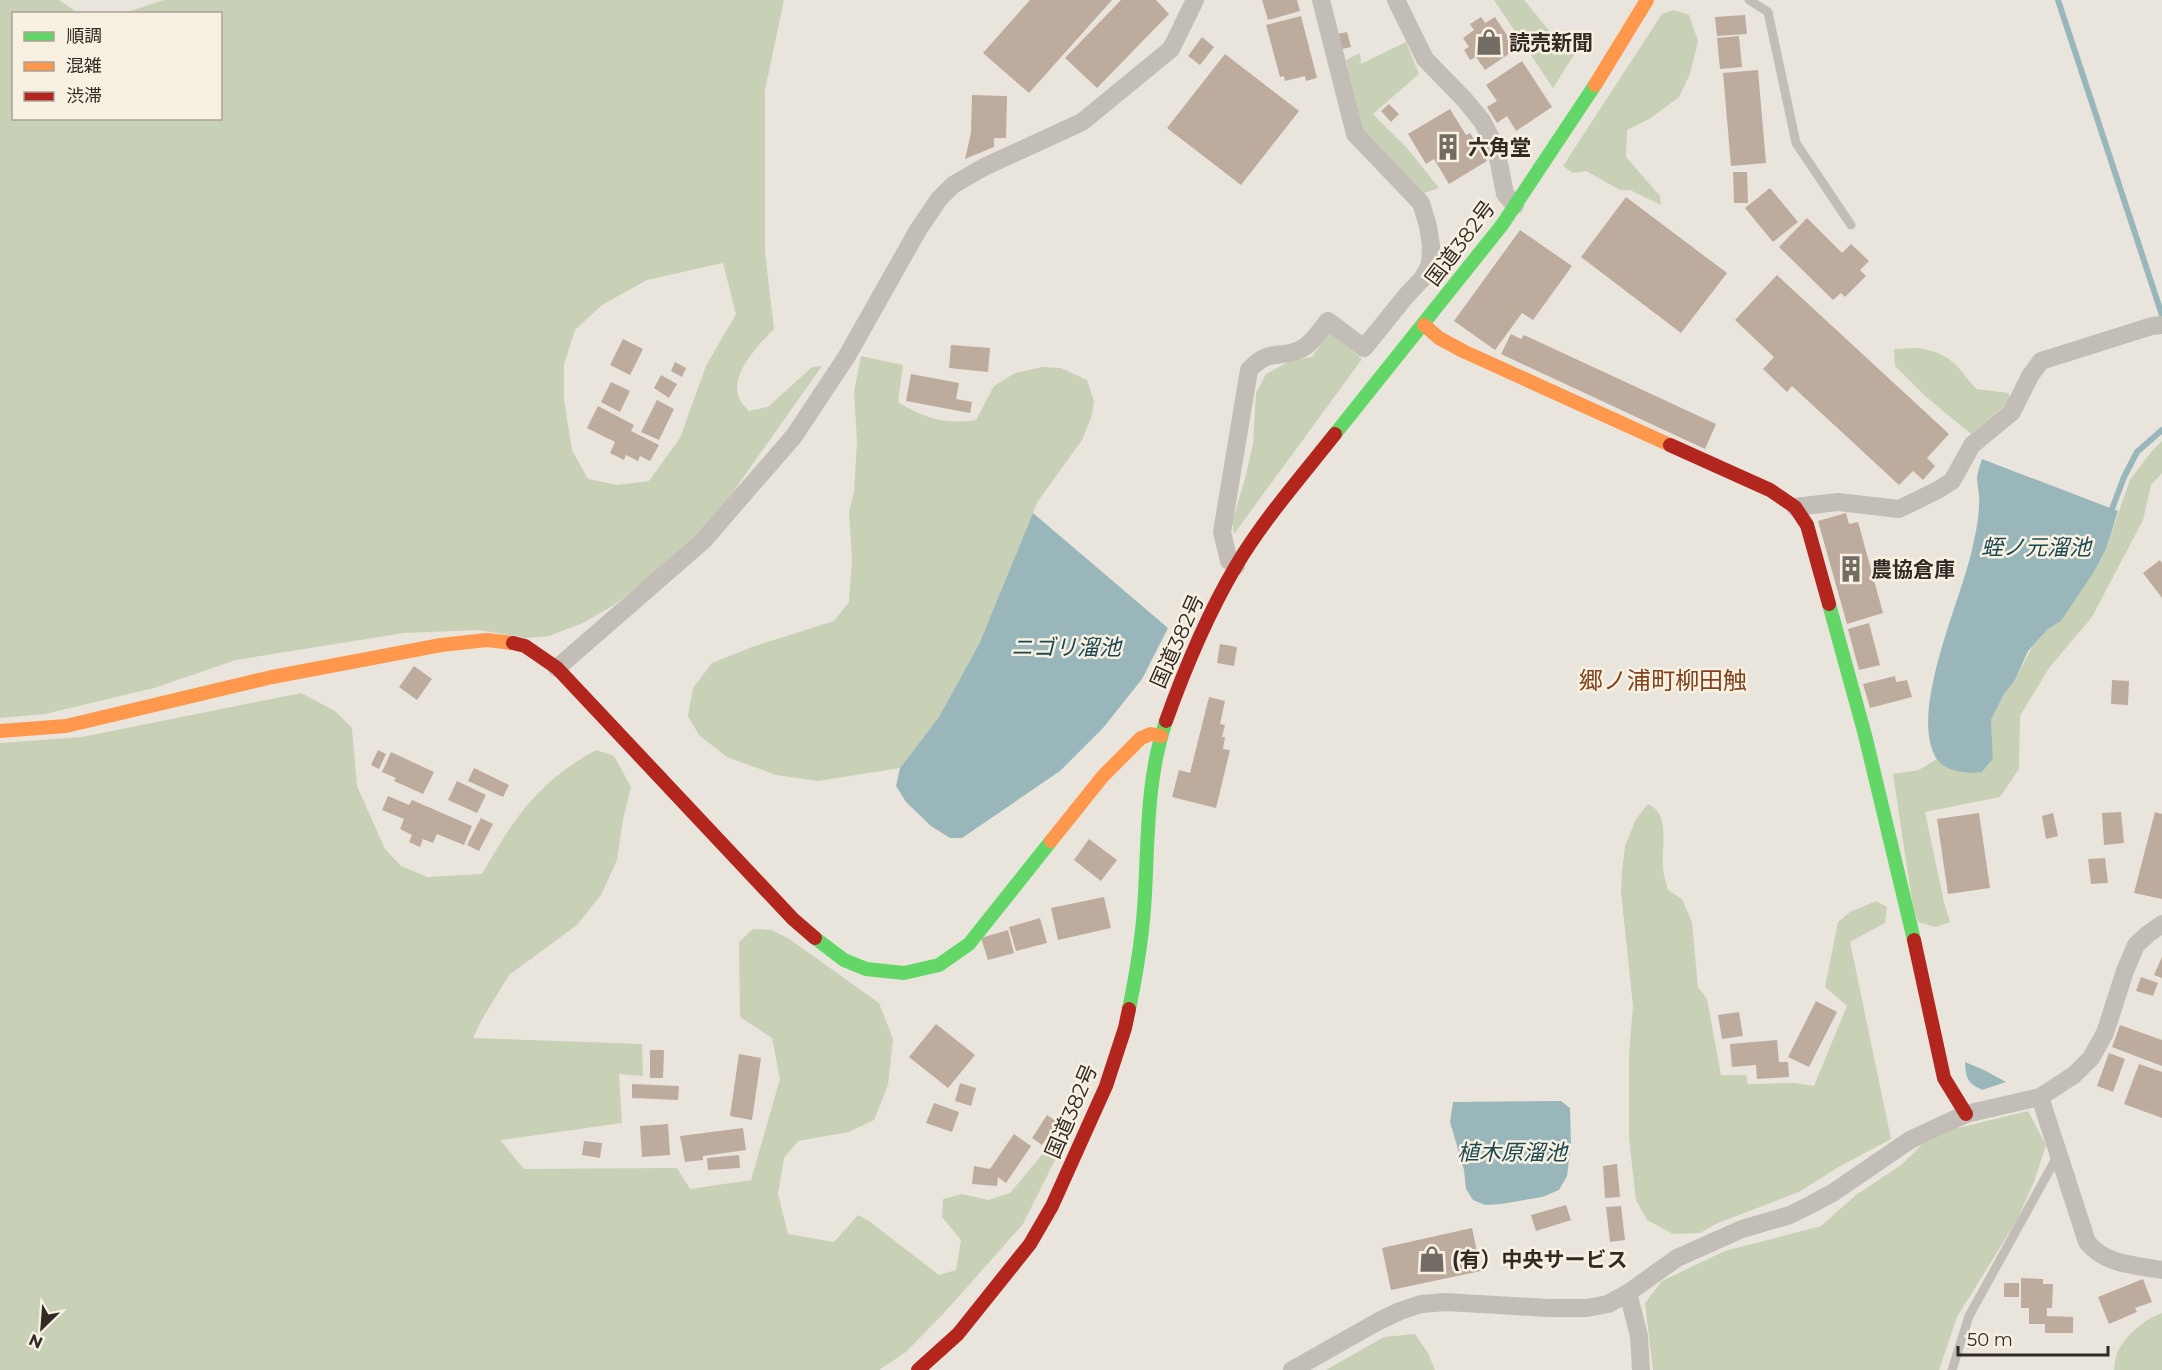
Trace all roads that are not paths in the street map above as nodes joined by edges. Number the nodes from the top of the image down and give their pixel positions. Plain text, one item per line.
1 (1194, 0) edge
2 (1321, 0) edge
3 (1396, 0) edge
4 (1647, 0) edge
5 (1749, 0) edge
6 (1515, 205) junction
7 (1851, 225) dead end
8 (1424, 325) junction
9 (2162, 325) edge
10 (1795, 507) junction
11 (1236, 566) junction
12 (557, 668) junction
13 (0, 731) edge
14 (1161, 736) junction
15 (2162, 924) edge
16 (2040, 1097) junction
17 (1966, 1114) junction
18 (2058, 1155) junction
19 (2162, 1270) edge
20 (1628, 1293) junction
21 (918, 1370) edge
22 (1292, 1370) edge
23 (1641, 1370) edge
24 (1952, 1370) edge

1 - 12 street
2 - 11 street
3 - 6 street
4 - 6 main road, 国道382号
5 - 7 lane
6 - 8 main road, 国道382号
8 - 10 main road
8 - 11 main road, 国道382号
9 - 10 street
10 - 17 main road
11 - 14 main road, 国道382号
12 - 13 main road
12 - 14 main road
14 - 21 main road, 国道382号
15 - 16 street
16 - 17 street
16 - 18 street
17 - 20 street
18 - 19 street
18 - 24 lane
20 - 22 street
20 - 23 street

